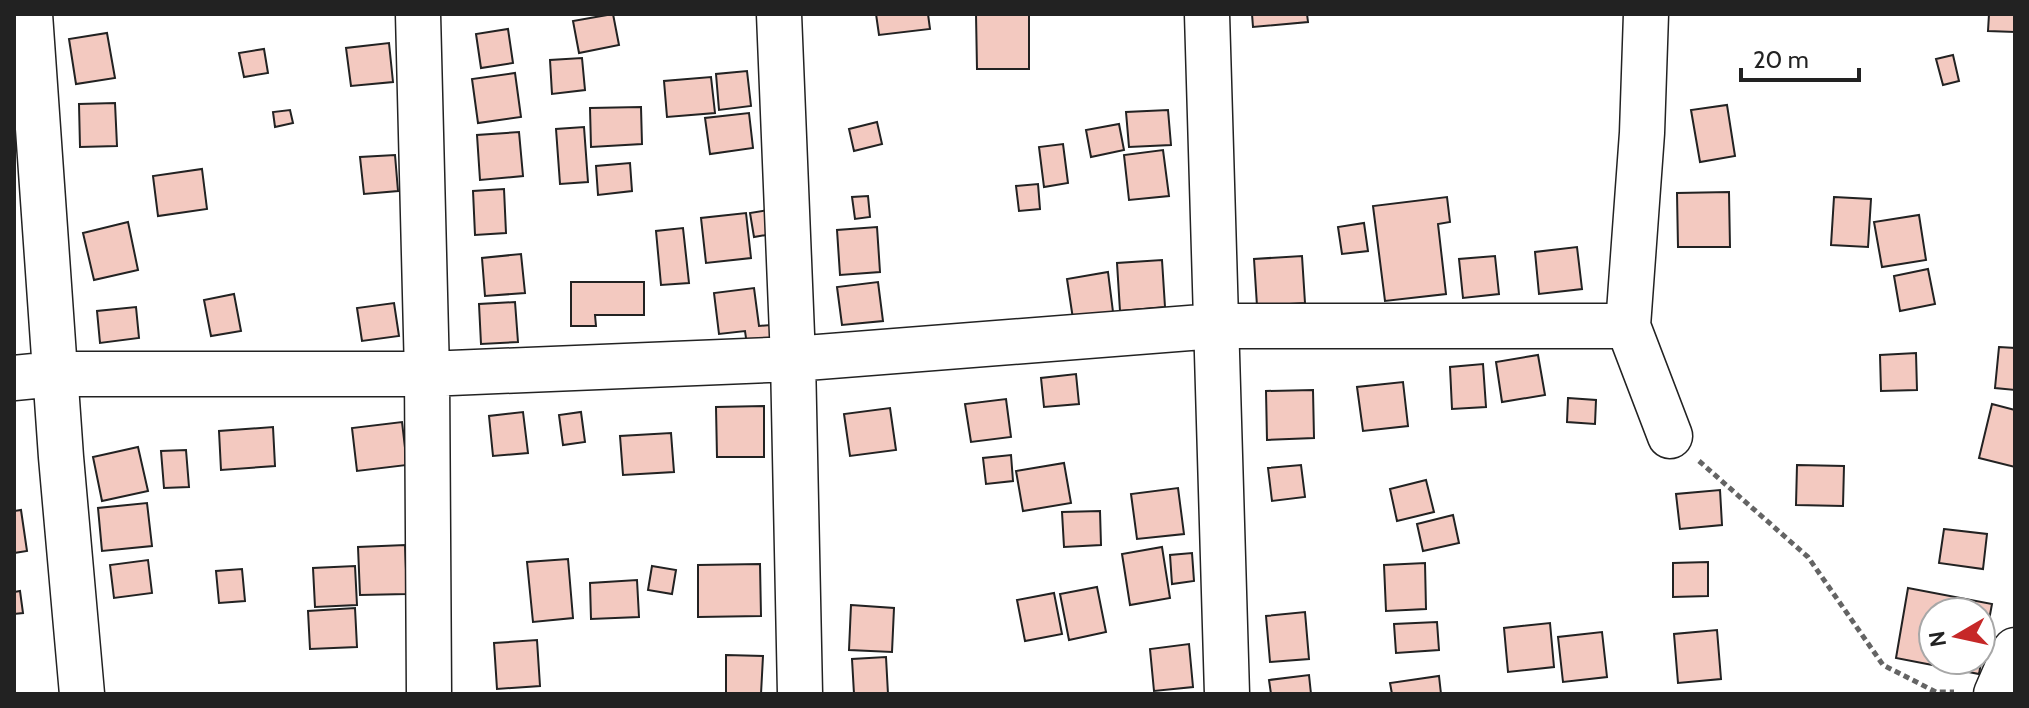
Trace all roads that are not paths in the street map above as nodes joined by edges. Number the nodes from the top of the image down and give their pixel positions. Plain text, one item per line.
1 (30, 14) edge
2 (418, 14) edge
3 (779, 14) edge
4 (1207, 14) edge
5 (1646, 14) edge
6 (1215, 326) junction
7 (1628, 326) junction
8 (793, 359) junction
9 (427, 374) junction
10 (34, 376) edge
11 (1670, 436) road end
12 (2015, 650) edge
13 (1997, 692) edge
14 (82, 694) edge
15 (429, 694) edge
16 (800, 694) edge
17 (1227, 694) edge

1 - 10 street
2 - 9 street
3 - 8 street
4 - 6 street
5 - 7 street
6 - 7 street
6 - 8 street
6 - 17 street
7 - 11 street
8 - 9 street
8 - 16 street
9 - 10 street
9 - 15 street
10 - 14 street
12 - 13 street

